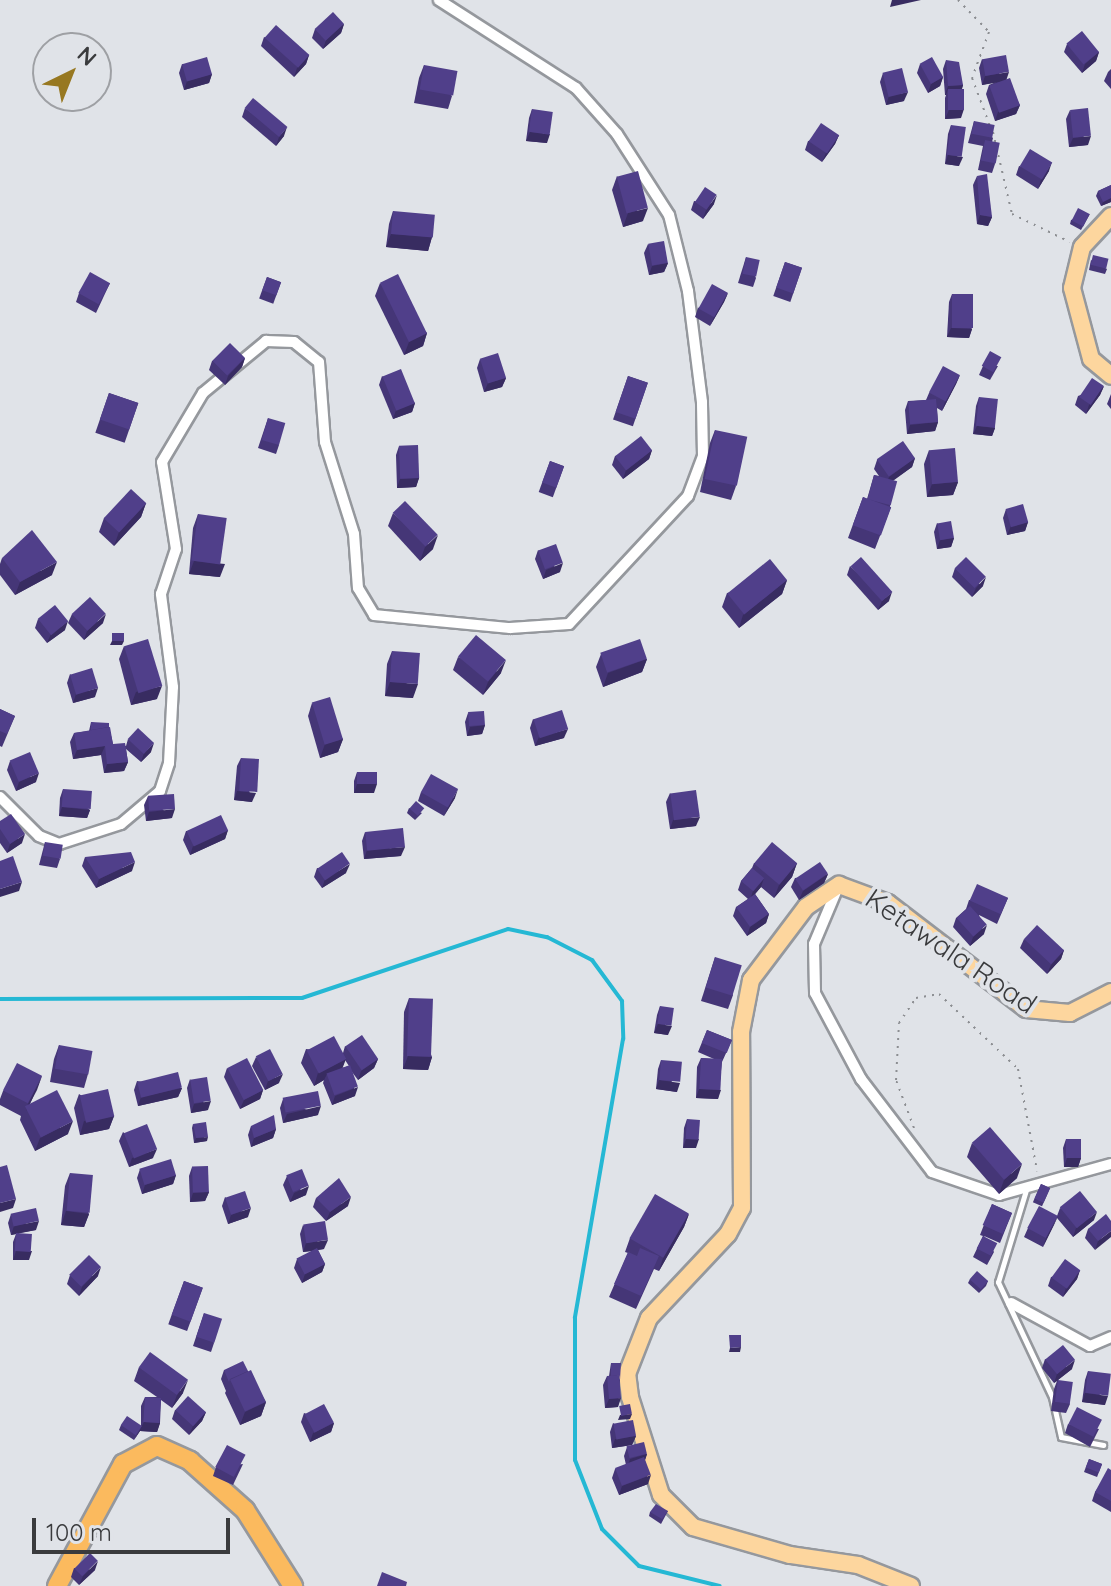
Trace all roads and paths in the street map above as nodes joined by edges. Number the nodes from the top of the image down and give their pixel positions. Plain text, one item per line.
1 (439, 0) edge
2 (958, 0) edge
3 (1111, 216) edge
4 (1082, 247) junction
5 (1111, 376) edge
6 (0, 797) edge
7 (839, 885) junction
8 (1111, 992) edge
9 (916, 1156) junction
10 (1111, 1164) edge
11 (1041, 1183) junction
12 (1026, 1190) junction
13 (1011, 1303) junction
14 (1111, 1337) edge
15 (1103, 1445) dead end
16 (57, 1586) edge
17 (293, 1586) edge
18 (911, 1586) edge

1 - 6 street
2 - 4 path
3 - 4 main road
4 - 5 main road
7 - 8 main road, Ketawala Road
7 - 9 street
7 - 18 main road, Ketawala Road
9 - 11 path
9 - 12 street
10 - 11 street
11 - 12 street
12 - 13 lane
13 - 14 street
13 - 15 lane
16 - 17 highway

